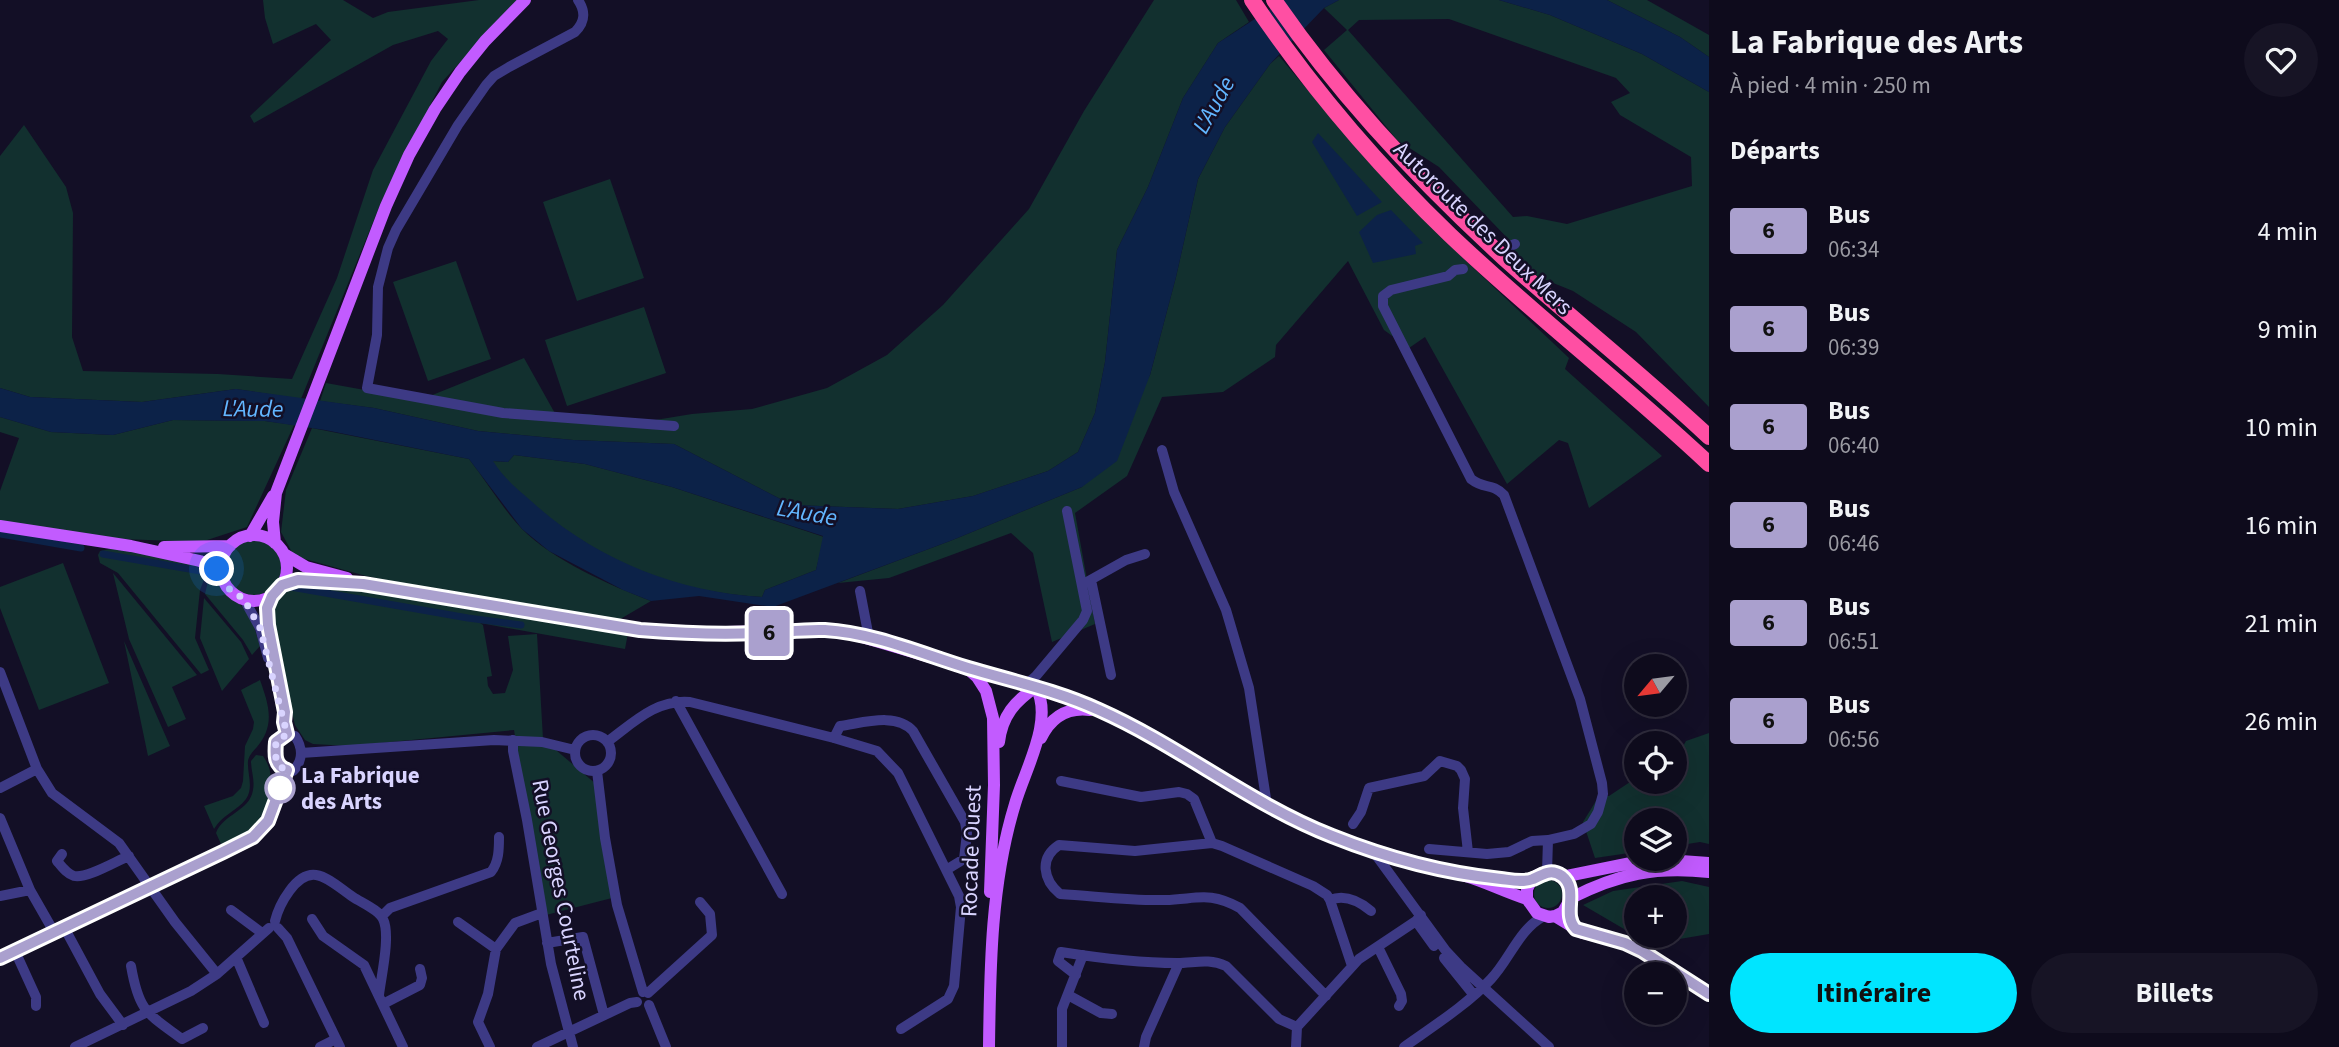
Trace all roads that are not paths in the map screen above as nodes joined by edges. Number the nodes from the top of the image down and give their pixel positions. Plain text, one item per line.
1 (578, 0) edge
2 (1252, 0) edge
3 (1274, 0) edge
4 (525, 2) edge
5 (1463, 270) dead end
6 (674, 426) dead end
7 (1709, 438) edge
8 (1162, 450) dead end
9 (1709, 464) edge
10 (276, 493) junction
11 (1066, 511) dead end
12 (0, 526) edge
13 (250, 536) junction
14 (131, 546) junction
15 (230, 546) junction
16 (280, 549) junction
17 (1145, 554) dead end
18 (222, 571) junction
19 (1087, 582) junction
20 (363, 584) junction
21 (282, 585) junction
22 (860, 591) dead end
23 (272, 596) junction
24 (244, 599) junction
25 (869, 638) junction
26 (943, 659) junction
27 (965, 667) junction
28 (0, 672) edge
29 (1111, 675) dead end
30 (1034, 682) junction
31 (676, 701) junction
32 (1101, 710) junction
33 (284, 719) junction
34 (287, 734) junction
35 (834, 738) junction
36 (513, 740) junction
37 (607, 742) junction
38 (575, 750) junction
39 (301, 753) junction
40 (1033, 754) junction
41 (37, 769) junction
42 (287, 770) junction
43 (597, 771) junction
44 (1060, 780) dead end
45 (994, 785) junction
46 (0, 788) edge
47 (1267, 805) junction
48 (0, 818) edge
49 (1353, 824) dead end
50 (499, 837) dead end
51 (1548, 840) junction
52 (1212, 843) junction
53 (1429, 849) dead end
54 (1373, 850) junction
55 (1468, 852) junction
56 (62, 854) dead end
57 (129, 856) junction
58 (1709, 863) edge
59 (946, 870) junction
60 (1547, 872) junction
61 (1709, 872) edge
62 (1465, 876) junction
63 (1562, 877) junction
64 (1532, 879) junction
65 (151, 886) junction
66 (30, 890) junction
67 (782, 894) dead end
68 (0, 896) edge
69 (1330, 900) junction
70 (700, 902) dead end
71 (1569, 902) junction
72 (1529, 904) junction
73 (230, 910) dead end
74 (1371, 911) dead end
75 (542, 913) junction
76 (382, 916) junction
77 (1550, 916) junction
78 (1418, 918) junction
79 (312, 919) dead end
80 (458, 922) dead end
81 (1531, 923) junction
82 (1571, 924) junction
83 (271, 928) junction
84 (59, 930) junction
85 (547, 943) junction
86 (1378, 947) junction
87 (496, 949) junction
88 (15, 951) junction
89 (1083, 955) junction
90 (236, 957) junction
91 (0, 958) edge
92 (991, 958) junction
93 (1179, 963) junction
94 (1352, 966) junction
95 (131, 967) dead end
96 (420, 969) dead end
97 (217, 974) junction
98 (1076, 975) junction
99 (1478, 990) junction
100 (1709, 994) edge
101 (1068, 995) junction
102 (1326, 996) junction
103 (644, 998) junction
104 (381, 999) junction
105 (36, 1006) dead end
106 (1399, 1006) dead end
107 (147, 1013) junction
108 (1112, 1014) dead end
109 (604, 1015) junction
110 (264, 1023) dead end
111 (123, 1025) junction
112 (1297, 1027) junction
113 (203, 1028) dead end
114 (901, 1029) dead end
115 (569, 1032) junction
116 (98, 1035) junction
117 (338, 1043) edge
118 (75, 1047) edge
119 (104, 1047) edge
120 (320, 1047) edge
121 (403, 1047) edge
122 (490, 1047) edge
123 (537, 1047) edge
124 (573, 1047) edge
125 (666, 1047) edge
126 (989, 1047) edge
127 (1062, 1047) edge
128 (1144, 1047) edge
129 (1296, 1047) edge
130 (1404, 1047) edge
131 (1549, 1047) edge

1 - 6 street
2 - 9 highway, Autoroute des Deux Mers
3 - 7 highway, Autoroute des Deux Mers
4 - 10 main road
5 - 51 street
8 - 47 street
10 - 13 main road
10 - 16 main road
11 - 19 street
12 - 14 main road
13 - 15 main road
13 - 16 main road
14 - 15 main road
14 - 18 main road
15 - 18 main road
16 - 20 main road
16 - 21 main road
17 - 19 street
18 - 24 main road
19 - 29 street
19 - 30 street
20 - 21 main road
20 - 25 main road
21 - 23 main road
22 - 25 street
23 - 24 main road
23 - 33 street
24 - 33 street
25 - 26 main road
26 - 27 main road
26 - 30 main road
27 - 30 main road
27 - 45 main road, Rocade Ouest
28 - 41 street
30 - 32 main road
30 - 40 main road, Rocade Ouest
30 - 45 main road
31 - 35 street
31 - 37 street
31 - 67 street
32 - 40 main road, Rocade Ouest
32 - 47 main road
33 - 34 street
34 - 39 street
34 - 42 street
35 - 59 street
35 - 59 street
36 - 38 street
36 - 39 street
36 - 75 street, Rue Georges Courteline
37 - 38 street
37 - 43 street
38 - 43 street
39 - 42 street
40 - 92 main road, Rocade Ouest
41 - 46 street
41 - 57 street
42 - 65 street
43 - 103 street
44 - 52 street
45 - 92 main road, Rocade Ouest
47 - 54 main road
48 - 66 street
49 - 55 street
50 - 76 street
51 - 55 street
51 - 60 street
52 - 69 street
52 - 102 street
53 - 55 street
54 - 62 main road
54 - 78 street
56 - 57 street
57 - 65 street
58 - 63 main road
59 - 114 street
60 - 63 main road
60 - 64 main road
61 - 71 main road
62 - 64 main road
62 - 72 main road
63 - 71 main road
64 - 72 main road
65 - 84 street
65 - 97 street
66 - 68 street
66 - 84 street
69 - 74 street
69 - 94 street
70 - 103 street
71 - 77 main road
71 - 82 main road
72 - 77 main road
72 - 81 street
73 - 83 street
75 - 85 street, Rue Georges Courteline
75 - 87 street
76 - 83 street
76 - 104 street
77 - 81 street
77 - 82 main road
78 - 86 street
78 - 99 street
79 - 104 street
80 - 87 street
81 - 99 street
82 - 100 main road
83 - 90 street
83 - 117 street
84 - 88 street
84 - 111 street
85 - 109 street
85 - 115 street, Rue Georges Courteline
86 - 94 street
86 - 106 street
87 - 122 street
88 - 91 street
88 - 105 street
89 - 93 street
89 - 98 street
89 - 98 street
90 - 97 street
90 - 110 street
92 - 126 main road, Rocade Ouest
93 - 112 street
93 - 128 street
94 - 102 street
95 - 107 street
96 - 104 street
97 - 107 street
98 - 101 street
99 - 130 street
99 - 131 street
101 - 108 street
101 - 127 street
102 - 112 street
103 - 109 street
103 - 125 street
104 - 121 street
107 - 111 street
107 - 113 street
109 - 115 street
111 - 116 street
112 - 129 street
115 - 123 street
115 - 124 street, Rue Georges Courteline
116 - 118 street
116 - 119 street
117 - 120 street

